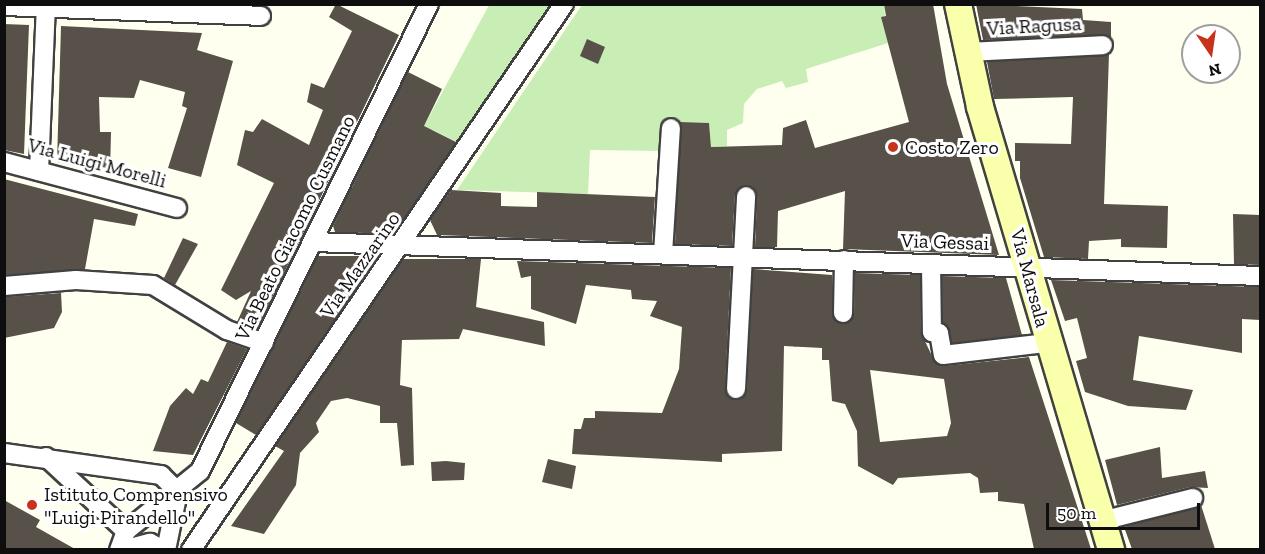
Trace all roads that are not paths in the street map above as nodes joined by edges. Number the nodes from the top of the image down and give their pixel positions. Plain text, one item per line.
1 (429, 4) edge
2 (564, 4) edge
3 (958, 4) edge
4 (4, 6) edge
5 (46, 6) edge
6 (261, 16) dead end
7 (1103, 45) dead end
8 (967, 52) junction
9 (671, 128) dead end
10 (4, 162) edge
11 (39, 171) junction
12 (746, 196) dead end
13 (177, 208) dead end
14 (314, 242) junction
15 (401, 245) junction
16 (663, 254) junction
17 (742, 257) junction
18 (844, 260) junction
19 (931, 264) junction
20 (1028, 267) junction
21 (1260, 276) edge
22 (4, 286) edge
23 (843, 312) dead end
24 (264, 343) junction
25 (1047, 343) junction
26 (736, 389) dead end
27 (4, 453) edge
28 (46, 457) junction
29 (178, 492) junction
30 (1193, 498) dead end
31 (1101, 521) junction
32 (125, 540) edge
33 (119, 549) edge
34 (164, 549) edge
35 (191, 549) edge
36 (1111, 549) edge

1 - 14 street, Via Beato Giacomo Cusmano
2 - 15 street, Via Mazzarino
3 - 8 main road, Via Marsala
4 - 5 street
5 - 6 street
5 - 11 street
7 - 8 street, Via Ragusa
8 - 20 main road, Via Marsala
9 - 16 street
10 - 11 street, Via Luigi Morelli
11 - 13 street, Via Luigi Morelli
12 - 17 street
14 - 15 street, Via Gessai
14 - 24 street, Via Beato Giacomo Cusmano
15 - 16 street, Via Gessai
15 - 35 street, Via Mazzarino
16 - 17 street, Via Gessai
17 - 18 street, Via Gessai
17 - 26 street
18 - 19 street, Via Gessai
18 - 23 street
19 - 20 street, Via Gessai
19 - 25 street
20 - 21 street, Via Gessai
20 - 25 main road, Via Marsala
22 - 24 street
24 - 29 street, Via Beato Giacomo Cusmano
25 - 31 main road, Via Marsala
27 - 28 street
28 - 29 street
28 - 32 street
29 - 32 street, Via Beato Giacomo Cusmano
29 - 34 street
30 - 31 street
31 - 36 main road, Via Marsala
32 - 33 street
32 - 34 street

